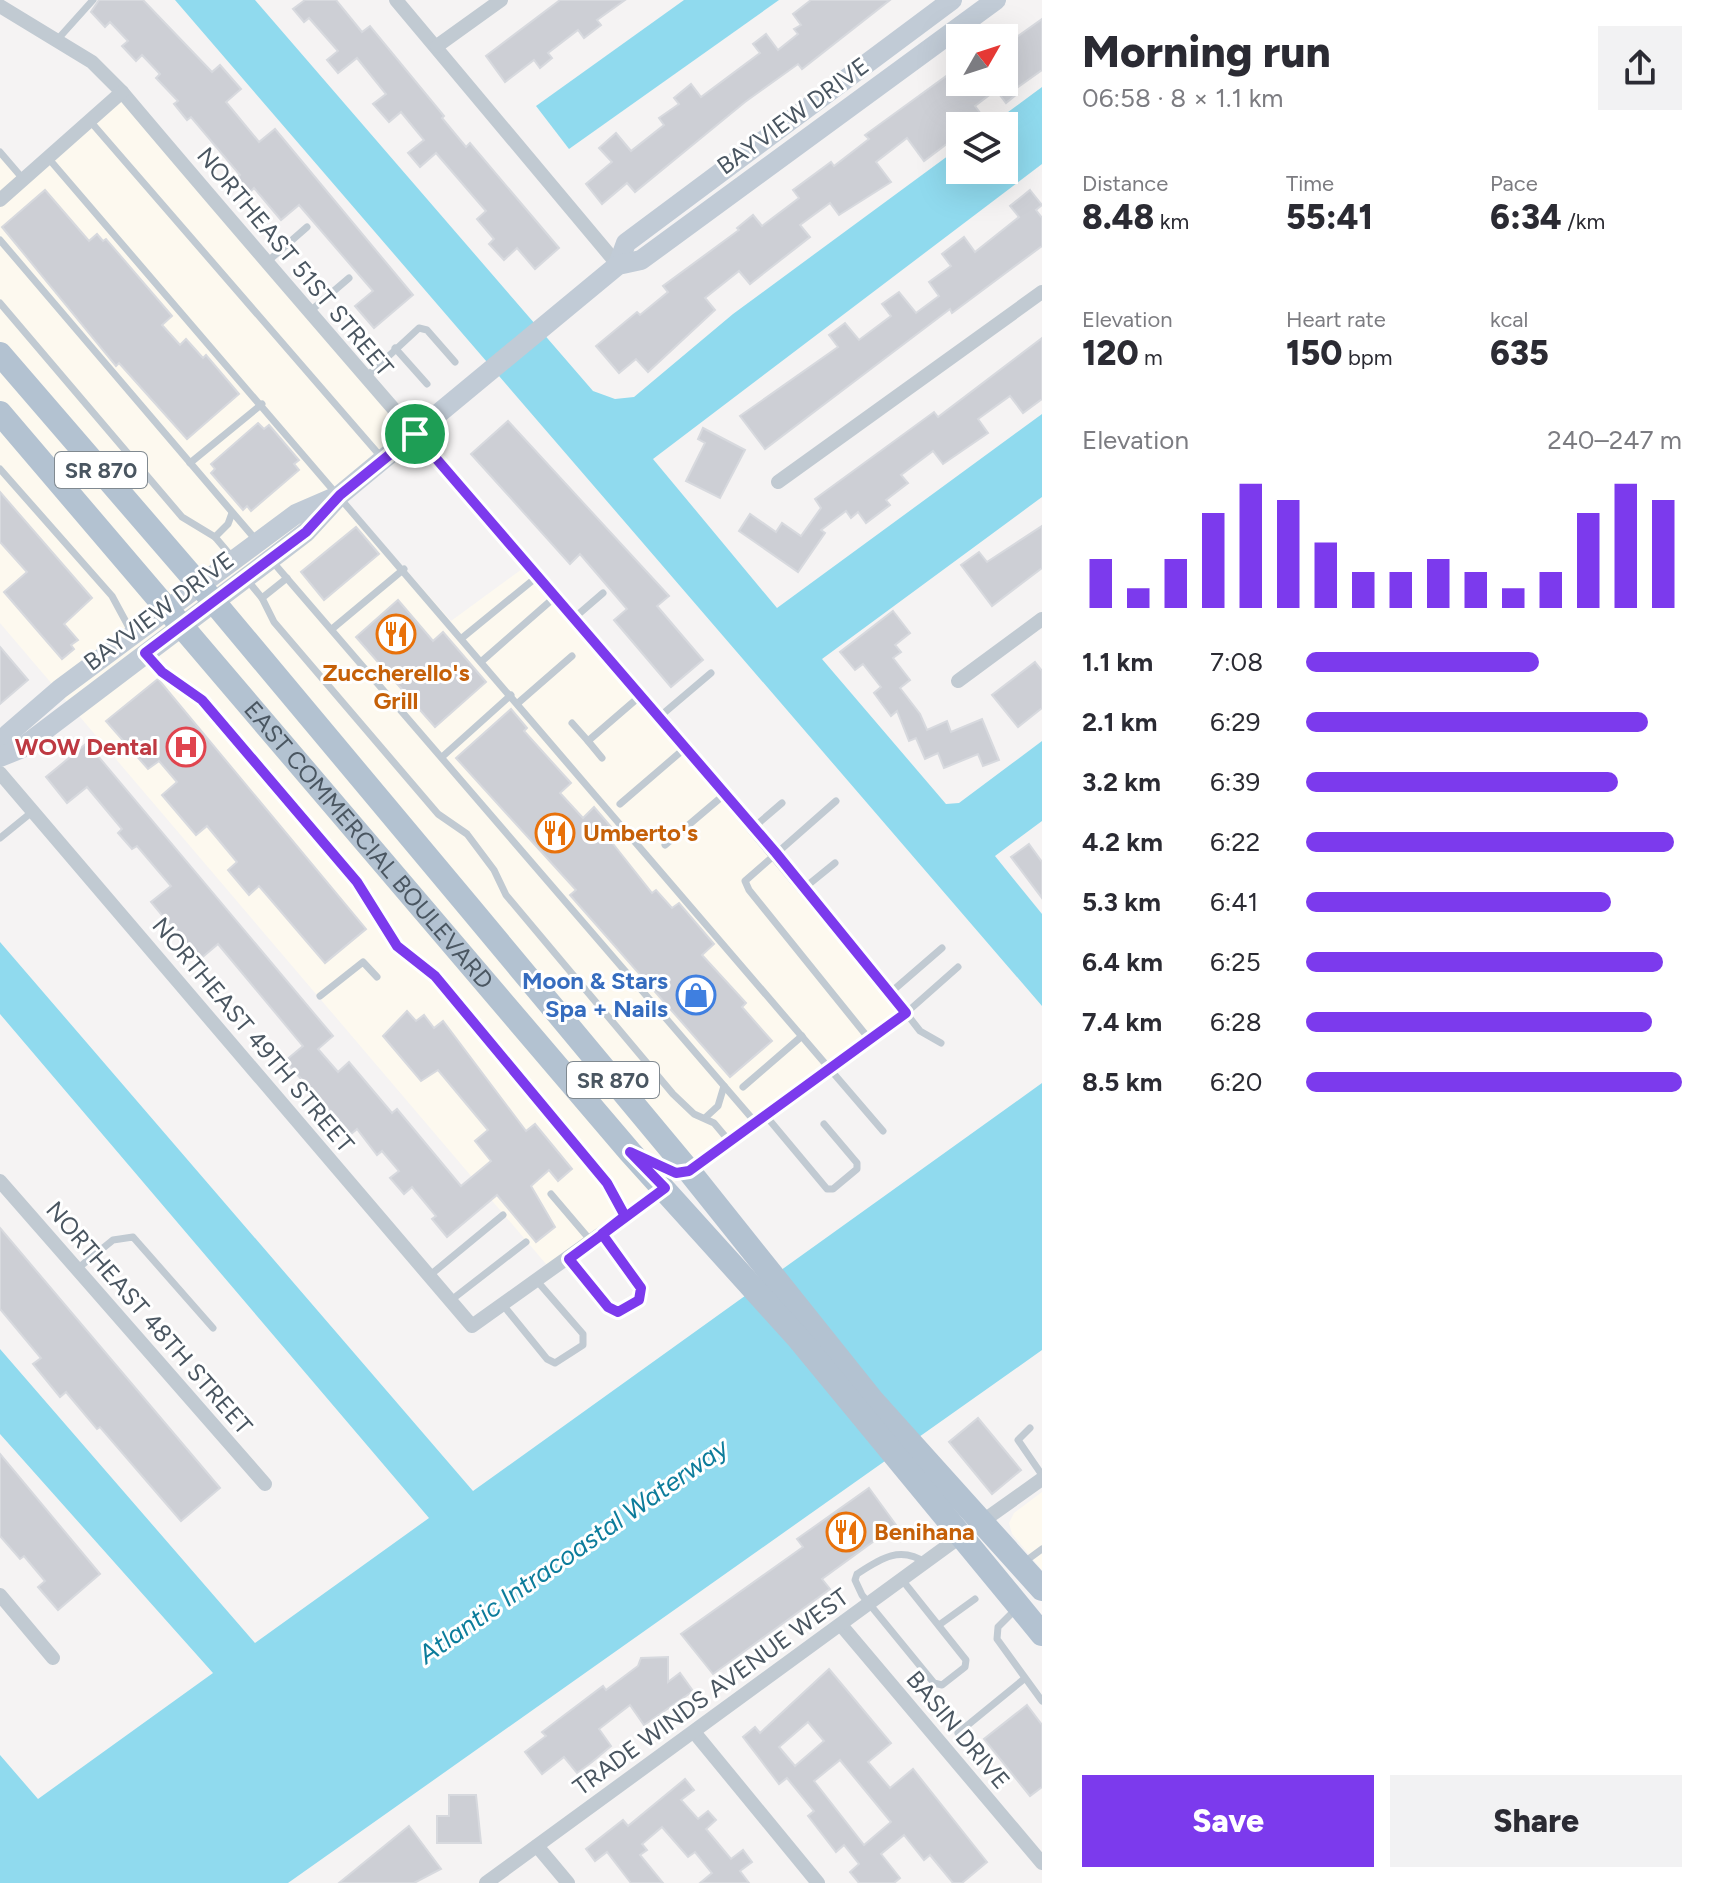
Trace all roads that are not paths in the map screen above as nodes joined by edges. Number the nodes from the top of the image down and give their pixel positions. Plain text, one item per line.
1 (93, 0) edge
2 (396, 0) edge
3 (501, 0) edge
4 (952, 0) edge
5 (996, 0) edge
6 (0, 6) edge
7 (931, 16) junction
8 (963, 24) edge
9 (946, 36) joint
10 (57, 40) junction
11 (437, 46) junction
12 (842, 83) junction
13 (122, 92) junction
14 (856, 102) junction
15 (794, 118) junction
16 (90, 121) junction
17 (808, 137) junction
18 (0, 152) edge
19 (49, 159) junction
20 (24, 180) junction
21 (703, 186) junction
22 (0, 200) edge
23 (716, 205) junction
24 (307, 227) dead end
25 (1, 242) edge
26 (266, 263) junction
27 (618, 265) junction
28 (349, 278) dead end
29 (1042, 292) edge
30 (0, 303) edge
31 (308, 313) junction
32 (395, 348) junction
33 (0, 354) edge
34 (455, 362) dead end
35 (364, 378) junction
36 (427, 384) dead end
37 (262, 404) junction
38 (0, 413) edge
39 (415, 434) junction
40 (384, 460) junction
41 (190, 463) junction
42 (0, 469) edge
43 (778, 482) dead end
44 (340, 495) junction
45 (232, 513) junction
46 (215, 537) junction
47 (265, 551) junction
48 (404, 569) junction
49 (240, 570) junction
50 (538, 576) junction
51 (287, 578) junction
52 (603, 593) dead end
53 (207, 594) junction
54 (555, 597) junction
55 (262, 598) junction
56 (175, 618) junction
57 (573, 619) junction
58 (1042, 619) edge
59 (332, 629) junction
60 (133, 635) junction
61 (462, 638) junction
62 (145, 653) junction
63 (572, 656) dead end
64 (482, 661) junction
65 (711, 673) dead end
66 (958, 681) dead end
67 (511, 695) junction
68 (639, 697) junction
69 (518, 703) junction
70 (658, 718) junction
71 (572, 723) dead end
72 (588, 741) junction
73 (0, 747) edge
74 (684, 749) junction
75 (0, 757) edge
76 (442, 757) junction
77 (602, 758) dead end
78 (0, 773) edge
79 (725, 794) junction
80 (836, 801) dead end
81 (782, 803) dead end
82 (620, 804) dead end
83 (33, 810) junction
84 (753, 828) junction
85 (0, 838) edge
86 (665, 845) dead end
87 (776, 853) junction
88 (835, 863) dead end
89 (393, 871) junction
90 (447, 881) junction
91 (803, 889) junction
92 (423, 905) junction
93 (470, 908) junction
94 (942, 948) dead end
95 (958, 967) dead end
96 (377, 977) dead end
97 (890, 993) junction
98 (320, 996) dead end
99 (906, 1013) junction
100 (802, 1036) junction
101 (870, 1040) junction
102 (941, 1043) dead end
103 (830, 1069) junction
104 (724, 1086) junction
105 (743, 1087) dead end
106 (706, 1117) junction
107 (761, 1119) junction
108 (824, 1124) dead end
109 (883, 1131) dead end
110 (730, 1142) junction
111 (630, 1152) junction
112 (689, 1171) junction
113 (0, 1181) edge
114 (665, 1188) junction
115 (551, 1194) dead end
116 (503, 1215) dead end
117 (625, 1216) junction
118 (597, 1238) junction
119 (526, 1242) dead end
120 (569, 1259) junction
121 (748, 1266) junction
122 (77, 1269) junction
123 (429, 1276) junction
124 (537, 1281) junction
125 (450, 1301) junction
126 (503, 1305) junction
127 (213, 1328) dead end
128 (1030, 1428) dead end
129 (914, 1464) junction
130 (1042, 1477) edge
131 (265, 1484) dead end
132 (983, 1521) junction
133 (961, 1536) junction
134 (1004, 1545) junction
135 (1042, 1549) edge
136 (926, 1563) junction
137 (1021, 1565) junction
138 (903, 1581) junction
139 (1042, 1589) edge
140 (0, 1595) edge
141 (975, 1599) dead end
142 (870, 1603) junction
143 (1020, 1606) junction
144 (841, 1625) junction
145 (939, 1625) junction
146 (1042, 1634) edge
147 (53, 1658) dead end
148 (1024, 1679) junction
149 (1042, 1701) edge
150 (694, 1732) junction
151 (958, 1733) dead end
152 (537, 1846) junction
153 (1042, 1863) edge
154 (486, 1883) edge
155 (568, 1883) edge
156 (818, 1883) edge

1 - 10 lane
2 - 11 street
3 - 11 street
4 - 7 street, BAYVIEW DRIVE
5 - 8 street, BAYVIEW DRIVE
6 - 10 street, NORTHEAST 51ST STREET
7 - 9 street
7 - 12 street, BAYVIEW DRIVE
9 - 14 street, BAYVIEW DRIVE
10 - 13 street, NORTHEAST 51ST STREET
11 - 27 street
12 - 14 street
12 - 15 street, BAYVIEW DRIVE
13 - 16 street
13 - 26 street, NORTHEAST 51ST STREET
14 - 17 street, BAYVIEW DRIVE
15 - 17 street
15 - 21 street, BAYVIEW DRIVE
16 - 19 street
16 - 40 lane
17 - 23 street, BAYVIEW DRIVE
18 - 20 lane
19 - 20 street
19 - 37 lane
20 - 22 street
21 - 23 street
21 - 27 street, BAYVIEW DRIVE
23 - 27 street, BAYVIEW DRIVE
24 - 26 lane
25 - 41 lane
26 - 31 street, NORTHEAST 51ST STREET
27 - 39 street, BAYVIEW DRIVE
28 - 31 lane
29 - 43 street
30 - 46 lane
31 - 35 street, NORTHEAST 51ST STREET
32 - 34 lane
32 - 35 lane
32 - 36 lane
33 - 53 main road, EAST COMMERCIAL BOULEVARD / SR 870
35 - 39 street, NORTHEAST 51ST STREET
37 - 41 lane
37 - 44 lane
38 - 56 main road, EAST COMMERCIAL BOULEVARD / SR 870
39 - 40 street, BAYVIEW DRIVE
39 - 50 street, NORTHEAST 51ST STREET
40 - 44 street, BAYVIEW DRIVE
41 - 45 lane
42 - 60 lane
44 - 47 street, BAYVIEW DRIVE
44 - 48 lane
45 - 46 lane
45 - 47 lane
46 - 49 lane
47 - 49 street, BAYVIEW DRIVE
47 - 51 lane
48 - 59 lane
48 - 61 lane
49 - 53 street, BAYVIEW DRIVE
49 - 55 lane
50 - 54 street, NORTHEAST 51ST STREET
50 - 61 lane
51 - 55 lane
51 - 59 lane
52 - 57 lane
53 - 56 street, BAYVIEW DRIVE
53 - 90 main road, EAST COMMERCIAL BOULEVARD / SR 870
54 - 57 street, NORTHEAST 51ST STREET
54 - 64 lane
55 - 106 lane
56 - 60 street, BAYVIEW DRIVE
56 - 62 street, BAYVIEW DRIVE
56 - 89 main road, EAST COMMERCIAL BOULEVARD / SR 870
57 - 68 street, NORTHEAST 51ST STREET
58 - 66 street
59 - 76 lane
60 - 73 street, BAYVIEW DRIVE
61 - 64 lane
62 - 75 street, BAYVIEW DRIVE
62 - 117 lane
63 - 69 lane
64 - 67 lane
65 - 70 lane
67 - 69 lane
67 - 76 lane
68 - 70 street, NORTHEAST 51ST STREET
68 - 72 lane
69 - 100 lane
70 - 74 street, NORTHEAST 51ST STREET
71 - 72 lane
72 - 77 lane
74 - 79 street, NORTHEAST 51ST STREET
74 - 82 lane
76 - 104 lane
78 - 83 street, NORTHEAST 49TH STREET
79 - 84 street, NORTHEAST 51ST STREET
79 - 86 lane
80 - 87 lane
81 - 84 lane
83 - 85 lane
83 - 123 street, NORTHEAST 49TH STREET
84 - 87 street, NORTHEAST 51ST STREET
87 - 91 street, NORTHEAST 51ST STREET
87 - 101 lane
88 - 91 lane
89 - 90 main road
89 - 92 main road, EAST COMMERCIAL BOULEVARD / SR 870
90 - 93 main road, EAST COMMERCIAL BOULEVARD / SR 870
91 - 97 street, NORTHEAST 51ST STREET
92 - 93 main road
92 - 111 main road, EAST COMMERCIAL BOULEVARD / SR 870
93 - 112 main road, EAST COMMERCIAL BOULEVARD / SR 870
94 - 97 lane
95 - 99 lane
96 - 98 lane
97 - 99 street, NORTHEAST 51ST STREET
99 - 101 street
99 - 102 lane
100 - 103 lane
100 - 105 lane
101 - 103 street
103 - 107 street
103 - 109 lane
104 - 106 lane
104 - 107 lane
106 - 110 lane
107 - 108 lane
107 - 110 street
110 - 112 street
111 - 112 main road
111 - 114 main road, EAST COMMERCIAL BOULEVARD / SR 870
112 - 121 main road, EAST COMMERCIAL BOULEVARD / SR 870
113 - 122 street, NORTHEAST 48TH STREET
114 - 117 street
114 - 121 main road, EAST COMMERCIAL BOULEVARD / SR 870
115 - 118 lane
116 - 123 lane
117 - 118 street
118 - 120 street
118 - 120 lane
119 - 125 lane
120 - 124 street
121 - 129 main road, SR 870
122 - 127 lane
122 - 131 street, NORTHEAST 48TH STREET
123 - 125 street, NORTHEAST 49TH STREET
124 - 126 street
124 - 126 lane
125 - 126 street, NORTHEAST 49TH STREET
128 - 130 lane
129 - 132 main road, SR 870
129 - 133 main road, SR 870
130 - 132 street
132 - 134 main road, SR 870
133 - 134 main road
133 - 136 street, TRADE WINDS AVENUE WEST
133 - 143 main road, SR 870
134 - 137 main road, SR 870
135 - 137 lane
136 - 138 street, TRADE WINDS AVENUE WEST
136 - 142 lane
137 - 139 main road, SR 870
138 - 142 street, TRADE WINDS AVENUE WEST
138 - 145 lane
140 - 147 street
141 - 145 lane
142 - 144 street, TRADE WINDS AVENUE WEST
142 - 145 lane
143 - 146 main road, SR 870
143 - 148 lane
144 - 150 street, TRADE WINDS AVENUE WEST
144 - 153 street, BASIN DRIVE
148 - 149 lane
148 - 151 lane
150 - 152 street, TRADE WINDS AVENUE WEST
150 - 156 street
152 - 154 street, TRADE WINDS AVENUE WEST
152 - 155 street

